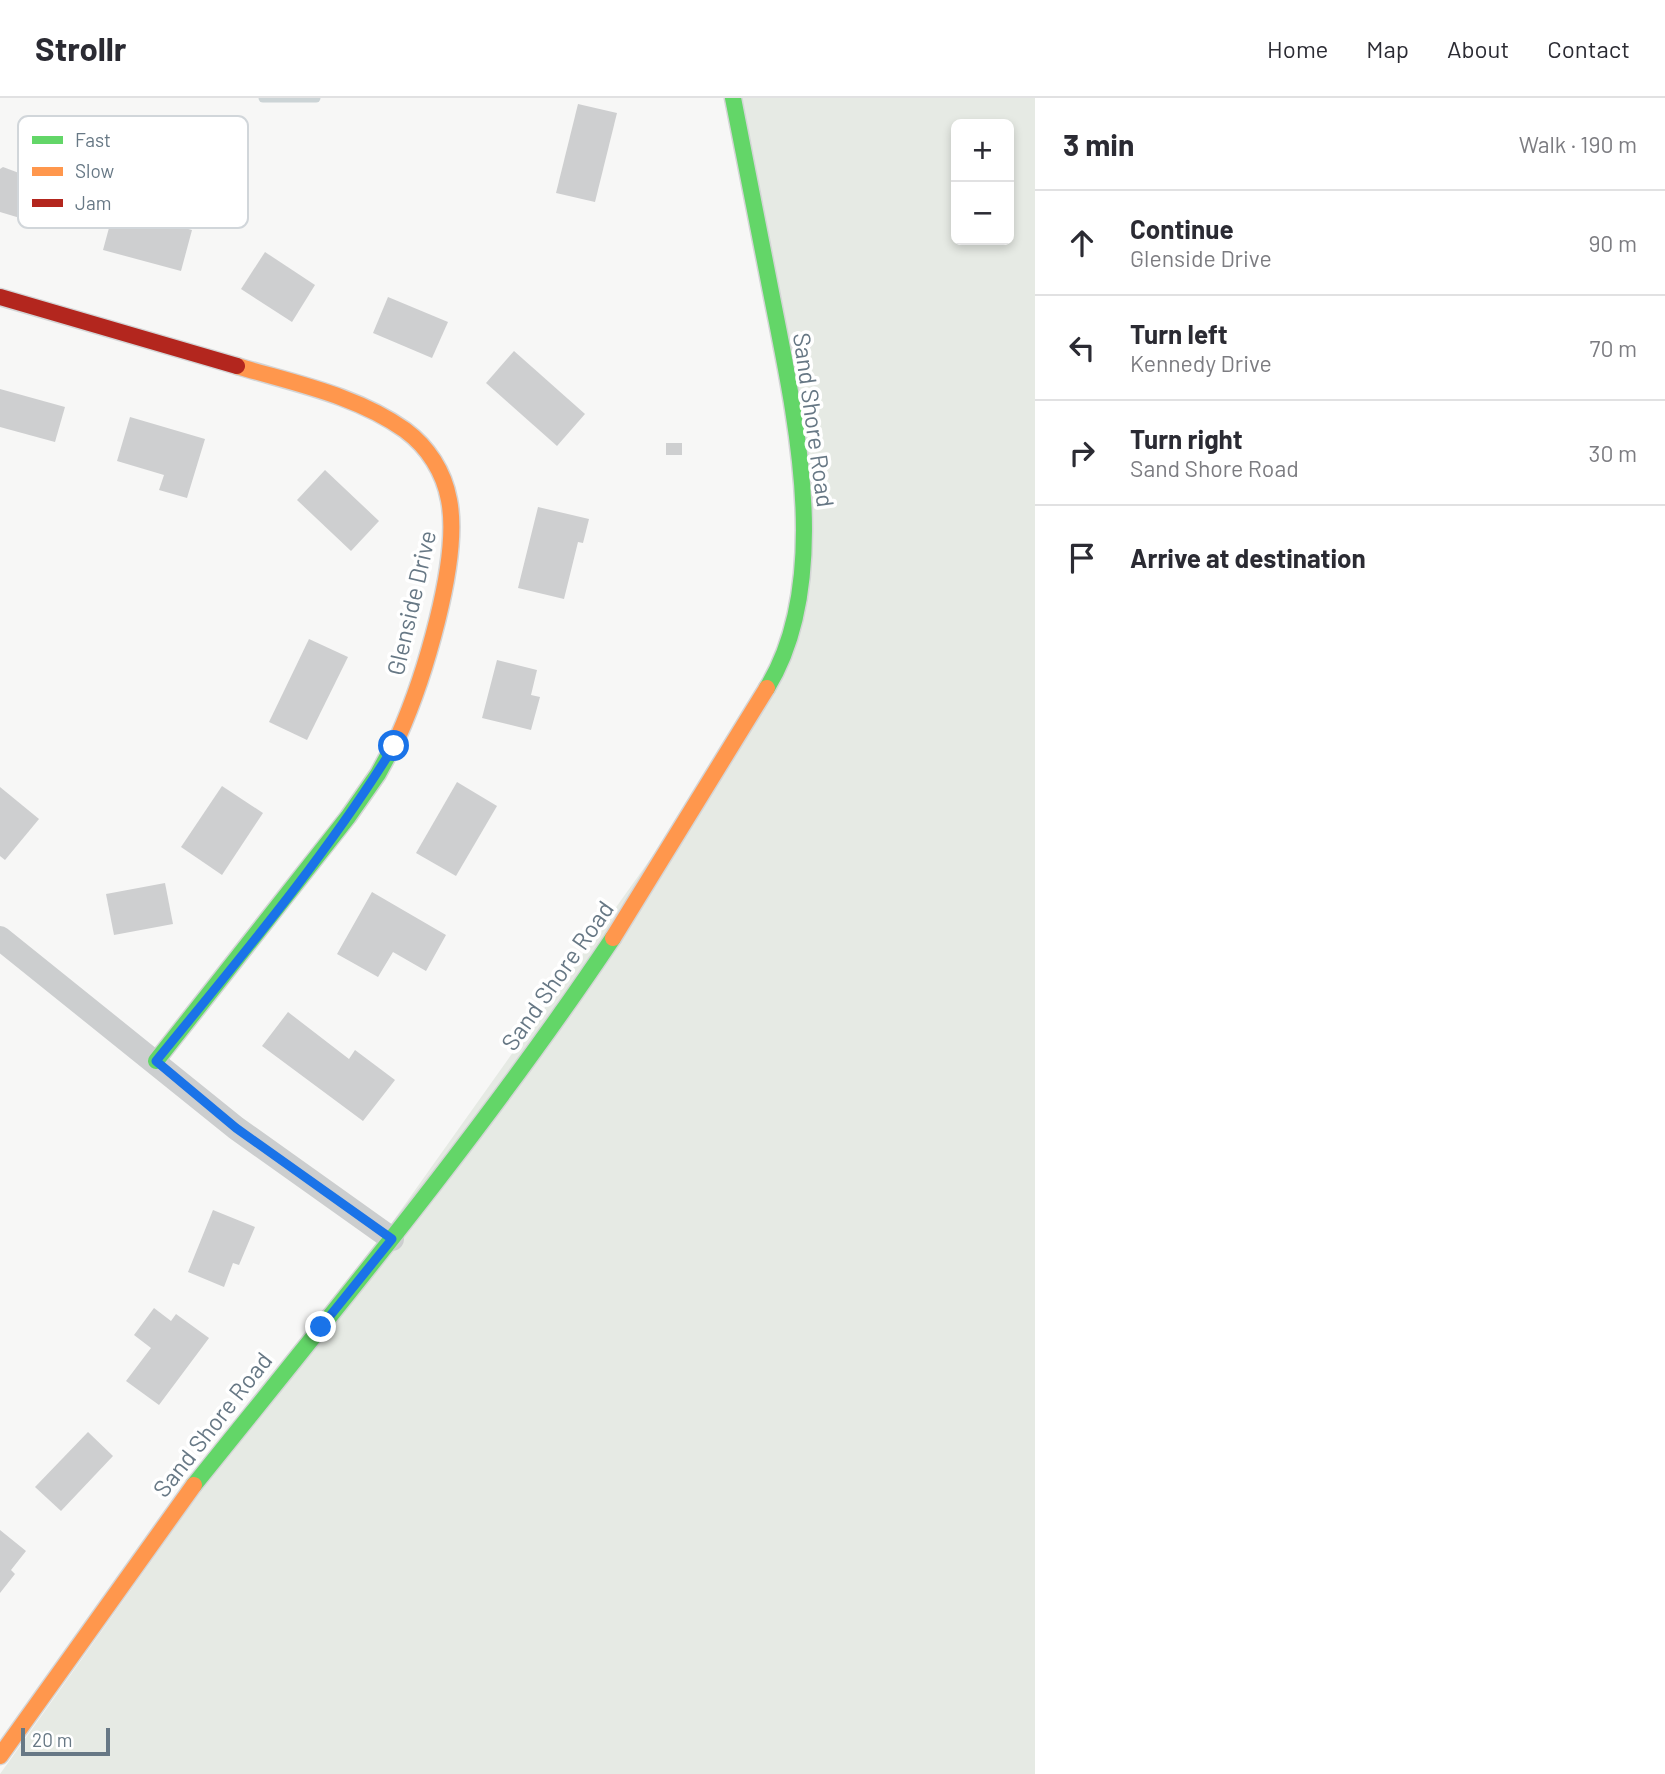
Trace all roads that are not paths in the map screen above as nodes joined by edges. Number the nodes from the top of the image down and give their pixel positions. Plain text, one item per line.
1 (733, 98) edge
2 (0, 297) edge
3 (0, 938) edge
4 (156, 1061) junction
5 (392, 1239) junction
6 (0, 1756) edge

1 - 5 street, Sand Shore Road
2 - 4 street, Glenside Drive
3 - 4 street
4 - 5 street
5 - 6 street, Sand Shore Road

